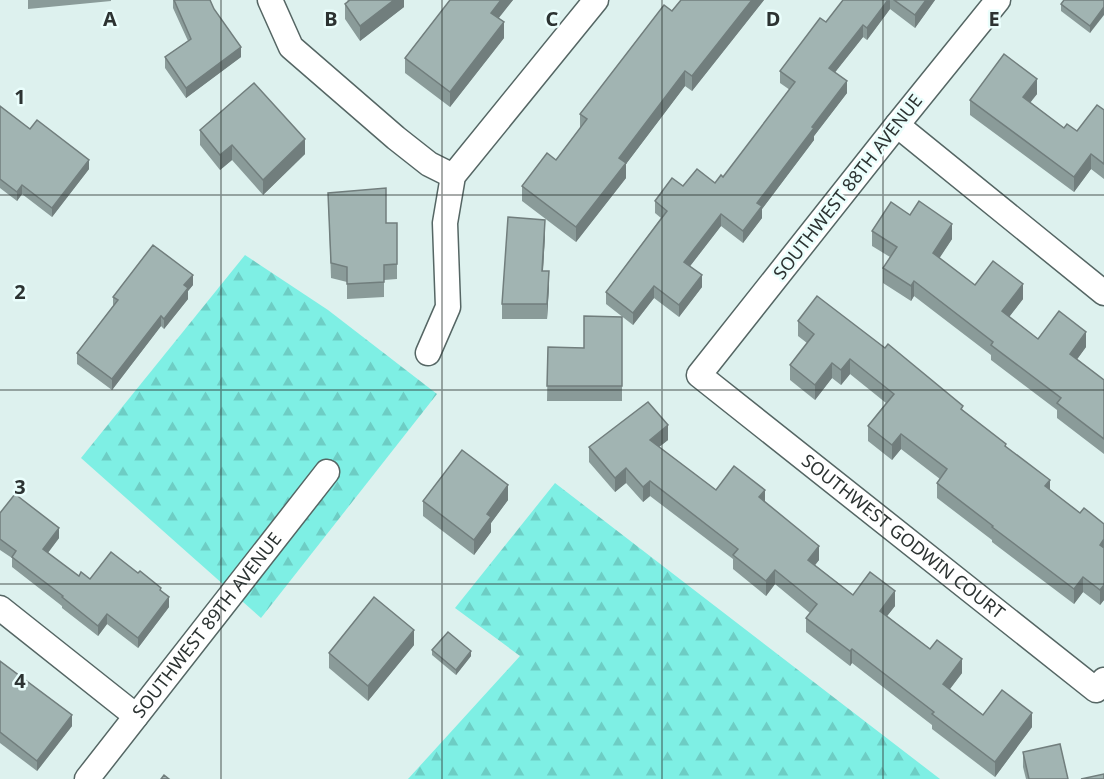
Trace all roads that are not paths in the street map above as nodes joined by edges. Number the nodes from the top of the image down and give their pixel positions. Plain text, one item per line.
1 (270, 0) edge
2 (596, 0) edge
3 (998, 0) edge
4 (897, 125) junction
5 (453, 176) junction
6 (1104, 293) edge
7 (428, 353) dead end
8 (699, 375) joint
9 (327, 472) dead end
10 (0, 608) edge
11 (1104, 680) edge
12 (136, 716) junction
13 (87, 779) edge

1 - 5 street
2 - 5 street
3 - 4 street, SOUTHWEST 88TH AVENUE
4 - 6 street
4 - 8 street, SOUTHWEST 88TH AVENUE
5 - 7 street
8 - 11 street, SOUTHWEST GODWIN COURT
9 - 12 street, SOUTHWEST 89TH AVENUE
10 - 12 street
12 - 13 street, SOUTHWEST 89TH AVENUE

